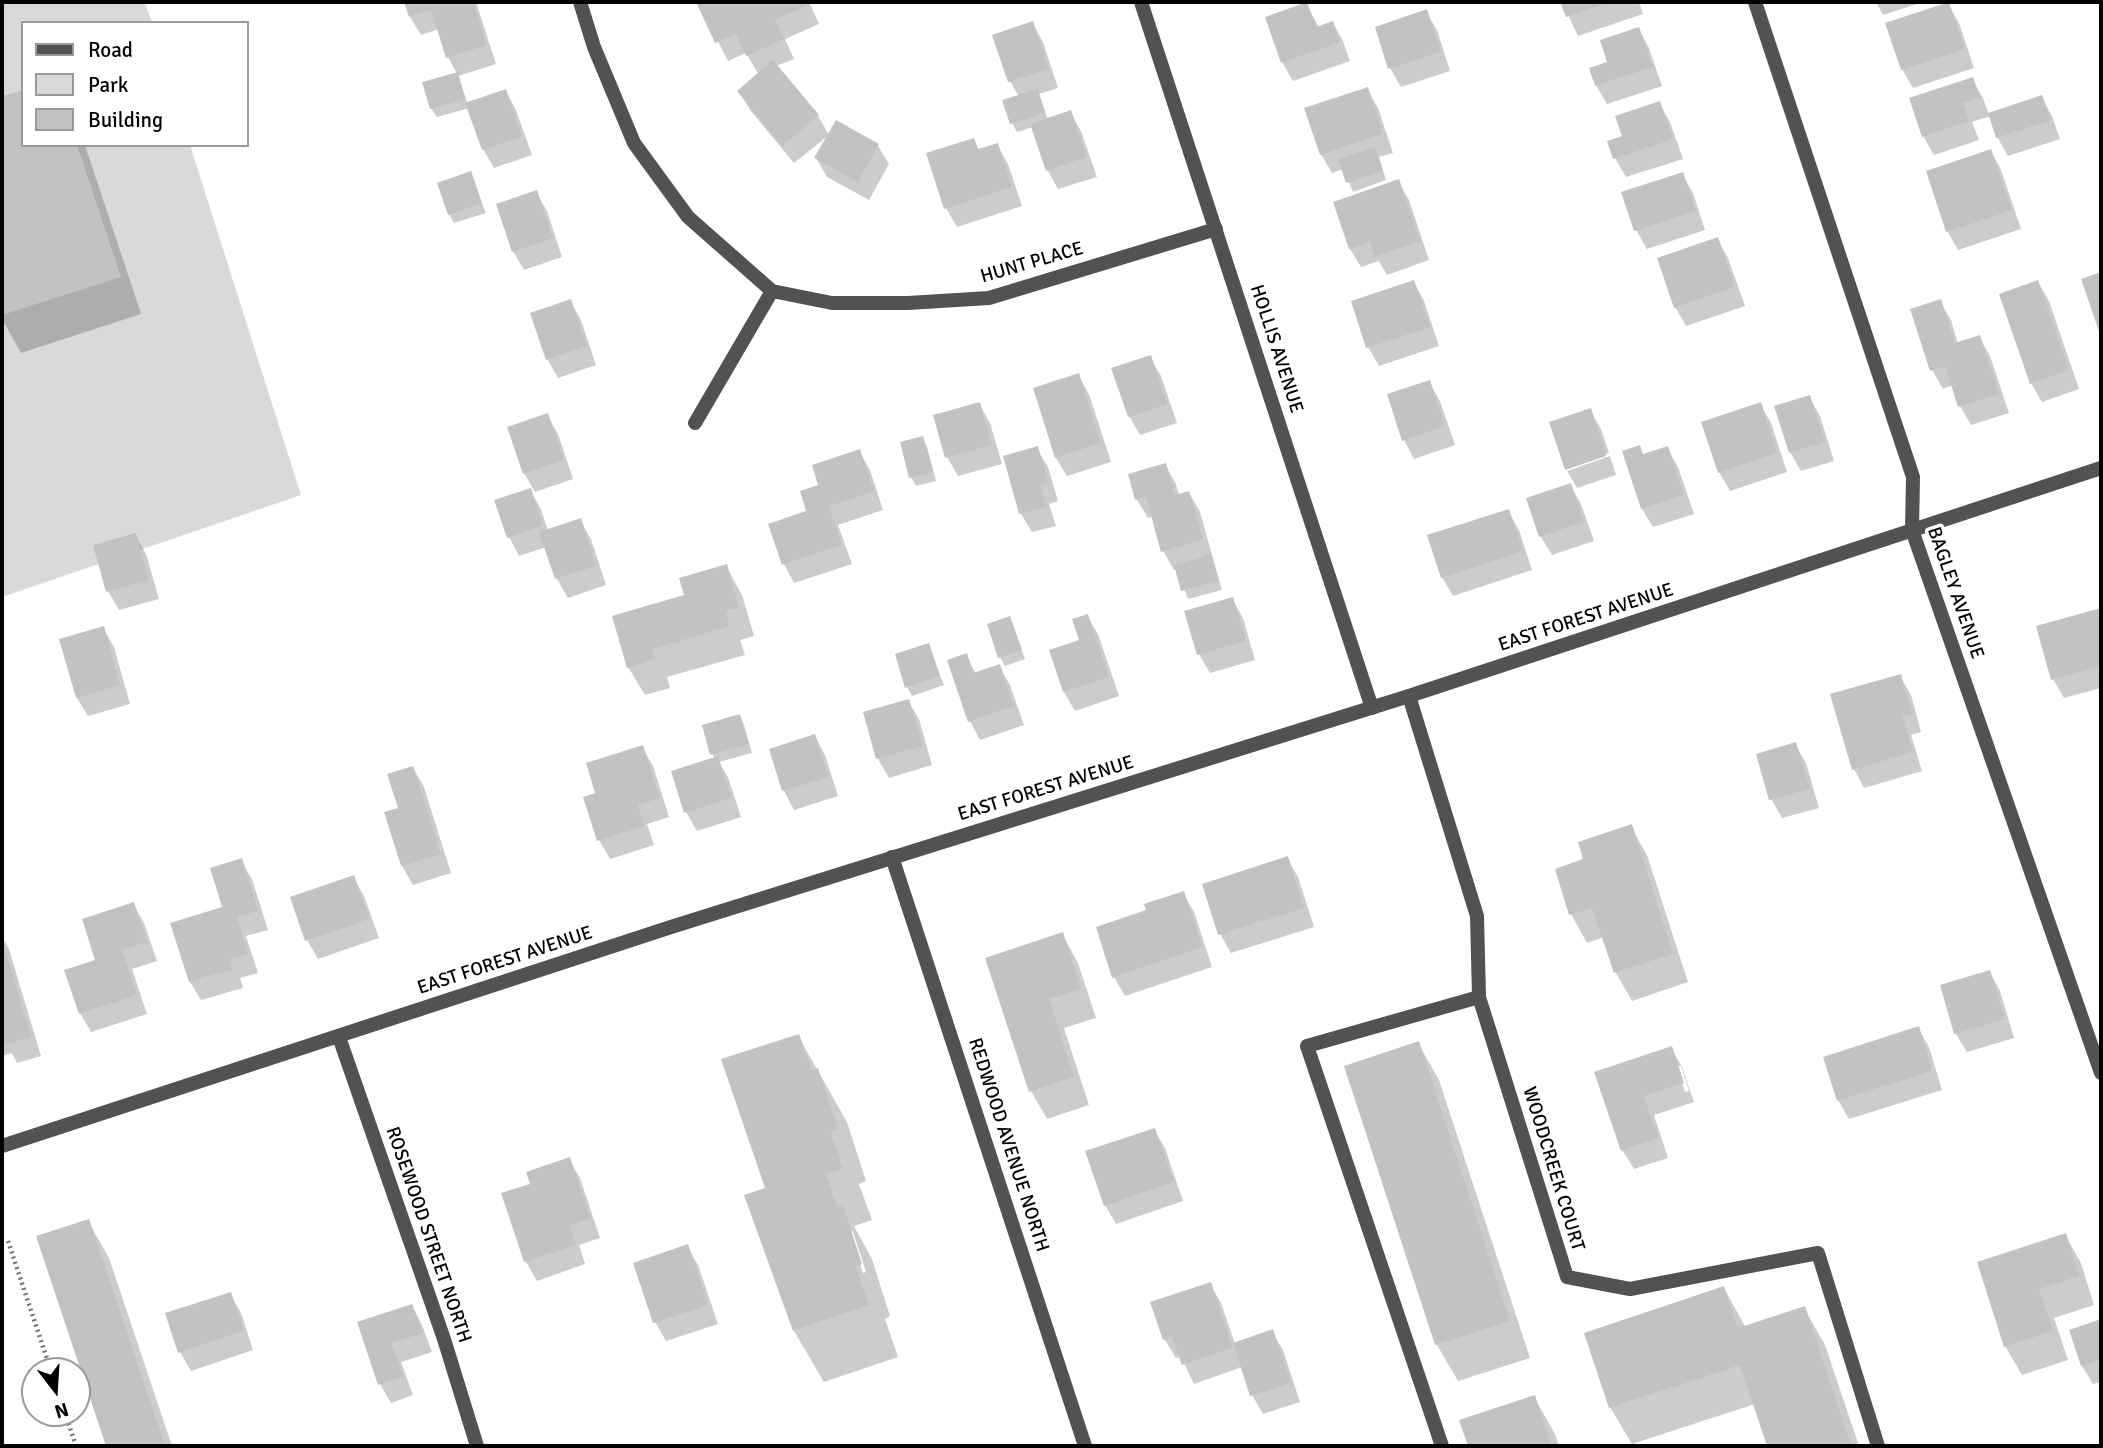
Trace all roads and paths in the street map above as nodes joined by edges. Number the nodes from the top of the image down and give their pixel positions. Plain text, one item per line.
1 (580, 2) edge
2 (1141, 2) edge
3 (1755, 2) edge
4 (1216, 229) junction
5 (772, 291) junction
6 (695, 423) dead end
7 (2101, 468) edge
8 (1912, 530) junction
9 (1409, 696) junction
10 (1372, 708) junction
11 (892, 857) junction
12 (1479, 997) junction
13 (339, 1037) junction
14 (2101, 1073) edge
15 (2, 1146) edge
16 (8, 1241) dead end
17 (46, 1357) edge
18 (70, 1427) edge
19 (76, 1446) edge
20 (477, 1446) edge
21 (1085, 1446) edge
22 (1442, 1446) edge
23 (1878, 1446) edge

1 - 5 street
2 - 4 street, HOLLIS AVENUE
3 - 8 street, BAGLEY AVENUE
4 - 5 street, HUNT PLACE
4 - 10 street, HOLLIS AVENUE
5 - 6 street
7 - 8 street, EAST FOREST AVENUE
8 - 9 street, EAST FOREST AVENUE
8 - 14 street, BAGLEY AVENUE
9 - 10 street, EAST FOREST AVENUE
9 - 12 street, WOODCREEK COURT
10 - 11 street, EAST FOREST AVENUE
11 - 13 street, EAST FOREST AVENUE
11 - 21 street, REDWOOD AVENUE NORTH
12 - 22 street
12 - 23 street, WOODCREEK COURT
13 - 15 street, EAST FOREST AVENUE
13 - 20 street, ROSEWOOD STREET NORTH
16 - 17 path
18 - 19 path

